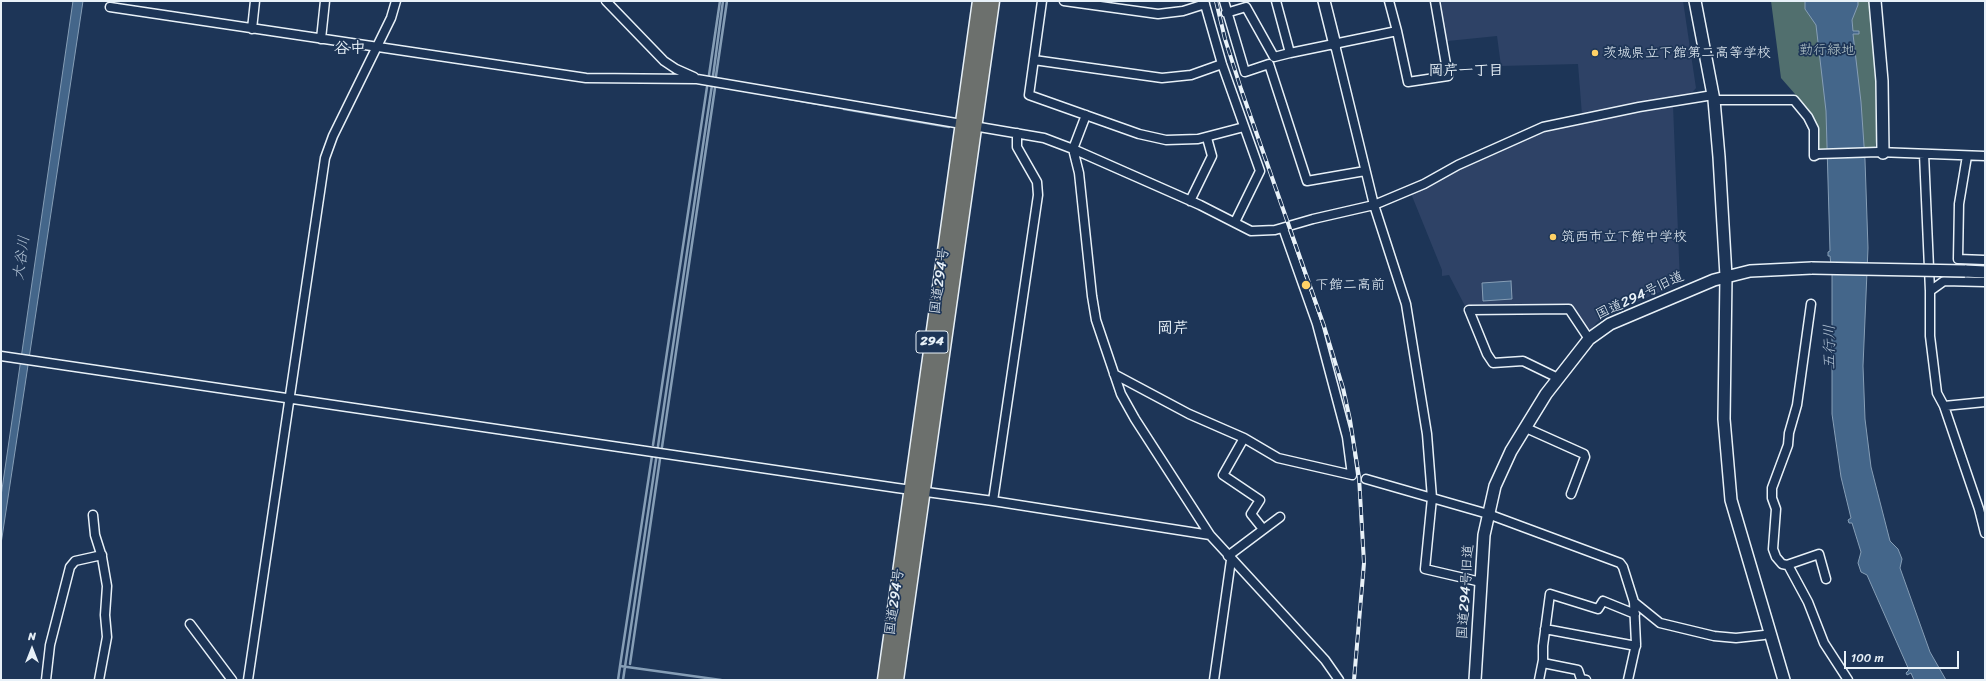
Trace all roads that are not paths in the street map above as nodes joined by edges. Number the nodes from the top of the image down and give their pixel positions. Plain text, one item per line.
1 (254, 1) edge
2 (324, 1) edge
3 (396, 1) edge
4 (606, 1) edge
5 (980, 1) edge
6 (992, 1) edge
7 (1042, 1) edge
8 (1064, 1) edge
9 (1224, 1) edge
10 (1276, 1) edge
11 (1324, 1) edge
12 (1389, 1) edge
13 (1435, 1) edge
14 (1696, 1) edge
15 (1874, 1) edge
16 (1205, 2) edge
17 (110, 7) dead end
18 (1226, 13) junction
19 (252, 29) junction
20 (1397, 31) junction
21 (321, 39) junction
22 (1335, 45) junction
23 (377, 48) junction
24 (1290, 53) junction
25 (1034, 60) junction
26 (1271, 61) junction
27 (1222, 64) junction
28 (697, 78) junction
29 (1713, 97) junction
30 (1086, 115) junction
31 (969, 126) junction
32 (1244, 127) junction
33 (1017, 133) junction
34 (1207, 138) junction
35 (1073, 149) junction
36 (1878, 153) junction
37 (1924, 154) junction
38 (1967, 156) junction
39 (1985, 156) edge
40 (1365, 171) junction
41 (1190, 201) junction
42 (1374, 205) junction
43 (1235, 222) junction
44 (1283, 228) junction
45 (1958, 259) junction
46 (1985, 260) edge
47 (1985, 272) edge
48 (1726, 276) junction
49 (1944, 281) junction
50 (1985, 282) edge
51 (1930, 292) junction
52 (1811, 304) dead end
53 (1589, 339) junction
54 (1, 356) edge
55 (1114, 374) junction
56 (1558, 378) junction
57 (290, 398) junction
58 (1985, 402) edge
59 (1944, 406) junction
60 (1526, 428) junction
61 (1244, 438) junction
62 (1366, 479) dead end
63 (917, 491) junction
64 (1570, 494) dead end
65 (1432, 498) junction
66 (993, 501) junction
67 (1982, 509) edge
68 (1488, 514) junction
69 (93, 515) dead end
70 (1280, 517) dead end
71 (1264, 529) junction
72 (1985, 533) edge
73 (1210, 535) junction
74 (102, 555) junction
75 (1230, 558) junction
76 (1788, 565) junction
77 (1826, 579) dead end
78 (1481, 582) junction
79 (1634, 602) junction
80 (1635, 614) junction
81 (190, 624) dead end
82 (1545, 629) junction
83 (1764, 635) dead end
84 (1636, 646) junction
85 (1542, 663) junction
86 (46, 680) edge
87 (99, 680) edge
88 (232, 680) edge
89 (248, 680) edge
90 (885, 680) edge
91 (896, 680) edge
92 (1214, 680) edge
93 (1339, 680) edge
94 (1475, 680) edge
95 (1539, 680) edge
96 (1586, 680) edge
97 (1628, 680) edge
98 (1784, 680) edge
99 (1848, 680) edge

1 - 19 street
2 - 21 street
3 - 23 street
4 - 28 street
5 - 31 highway, 国道294号 / 294
6 - 31 highway, 国道294号 / 294
7 - 25 street
8 - 16 street
9 - 18 street
10 - 24 street
11 - 22 street
12 - 20 street
13 - 20 street
14 - 29 street
15 - 36 street
16 - 27 street
17 - 19 street
18 - 26 street
18 - 26 street
19 - 21 street
20 - 22 street
21 - 23 street
22 - 24 street
22 - 40 street
23 - 28 street
23 - 57 street
24 - 26 street
25 - 27 street
25 - 30 street
26 - 40 street
27 - 32 street
28 - 31 street
29 - 36 street
29 - 42 street
29 - 48 street
30 - 34 street
30 - 35 street
31 - 33 street
31 - 63 highway, 国道294号 / 294
32 - 34 street
32 - 43 street
33 - 35 street
33 - 66 street
34 - 41 street
35 - 41 street
35 - 55 street
36 - 37 street
37 - 38 street
37 - 51 street
38 - 39 street
38 - 45 street
40 - 42 street
41 - 43 street
42 - 44 street
42 - 65 street
43 - 44 street
44 - 61 street
45 - 46 street
45 - 49 street
47 - 48 street, 国道294号旧道, bridge
48 - 53 street, 国道294号旧道
48 - 98 street
49 - 50 street
49 - 51 street
51 - 59 street
52 - 76 street
53 - 56 street, 国道294号旧道
53 - 56 street
54 - 57 street
55 - 61 street
55 - 73 street
56 - 60 street, 国道294号旧道
57 - 63 street
57 - 89 street
58 - 59 street
59 - 67 street
60 - 64 street
60 - 68 street, 国道294号旧道
61 - 71 street
62 - 65 street
63 - 66 street
63 - 90 highway, 国道294号 / 294
63 - 91 highway, 国道294号 / 294
65 - 68 street
65 - 78 street
66 - 73 street
67 - 72 street
68 - 78 street, 国道294号旧道
68 - 79 street
69 - 74 street
70 - 71 street
71 - 75 street
73 - 75 street
74 - 86 street
74 - 87 street
75 - 92 street
75 - 93 street
76 - 77 street
76 - 99 street
78 - 94 street, 国道294号旧道
79 - 80 street
79 - 83 street
80 - 82 street
80 - 84 street
81 - 88 street
82 - 84 street
82 - 85 street
84 - 97 street
85 - 95 street
85 - 96 street

